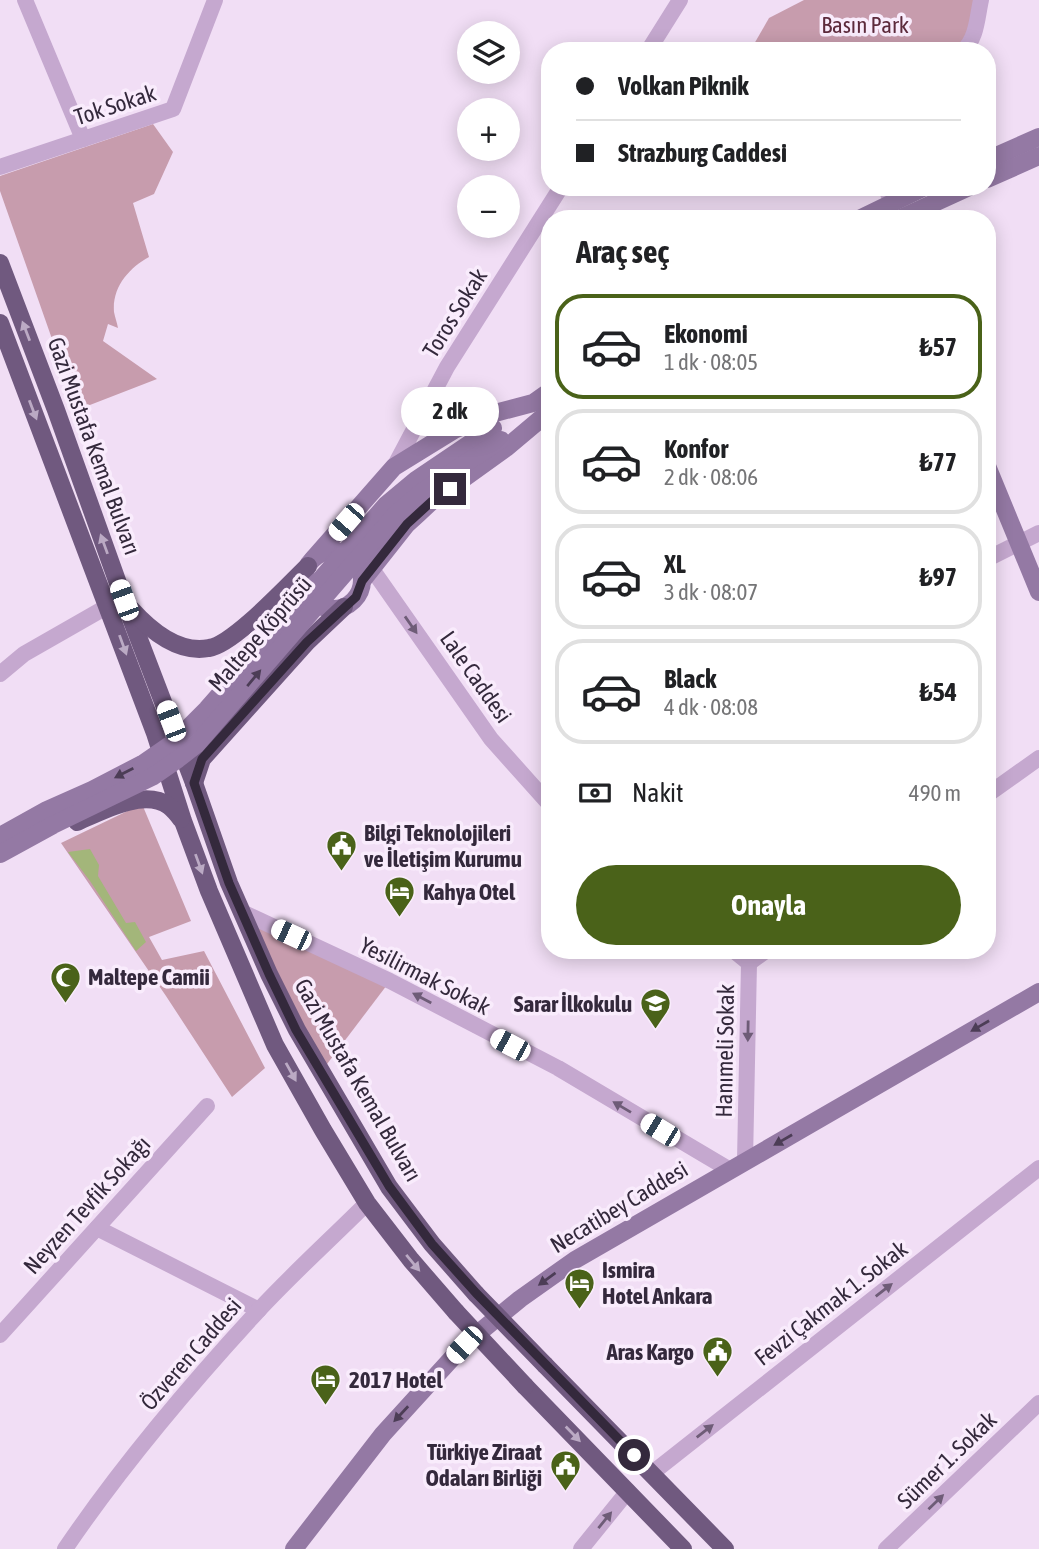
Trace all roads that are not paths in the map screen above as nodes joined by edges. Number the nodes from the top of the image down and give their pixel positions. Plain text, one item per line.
1 (25, 0) edge
2 (215, 0) edge
3 (680, 0) edge
4 (981, 0) edge
5 (654, 42) edge
6 (970, 42) edge
7 (1039, 137) edge
8 (83, 139) junction
9 (996, 156) edge
10 (1039, 156) edge
11 (0, 167) edge
12 (996, 175) edge
13 (887, 196) edge
14 (949, 196) edge
15 (870, 210) edge
16 (919, 210) edge
17 (541, 219) edge
18 (0, 263) edge
19 (0, 323) edge
20 (541, 409) edge
21 (541, 410) edge
22 (541, 410) edge
23 (497, 434) junction
24 (394, 467) junction
25 (996, 488) edge
26 (1039, 533) edge
27 (1019, 544) junction
28 (996, 555) edge
29 (311, 562) junction
30 (367, 575) junction
31 (1039, 592) edge
32 (116, 603) junction
33 (344, 607) junction
34 (0, 674) edge
35 (1039, 758) edge
36 (194, 783) junction
37 (996, 789) edge
38 (541, 793) edge
39 (183, 821) junction
40 (0, 836) edge
41 (0, 854) edge
42 (0, 864) edge
43 (242, 912) junction
44 (745, 959) edge
45 (754, 959) edge
46 (749, 962) junction
47 (1039, 992) edge
48 (207, 1105) dead end
49 (737, 1166) junction
50 (1039, 1168) edge
51 (367, 1203) junction
52 (97, 1228) junction
53 (259, 1310) junction
54 (0, 1335) edge
55 (1039, 1403) edge
56 (651, 1474) junction
57 (628, 1491) junction
58 (65, 1549) edge
59 (295, 1549) edge
60 (581, 1549) edge
61 (683, 1549) edge
62 (725, 1549) edge
63 (886, 1549) edge

1 - 8 street
2 - 8 street, Tok Sokak
3 - 5 street
4 - 6 street
7 - 9 main road
8 - 11 street, Tok Sokak
10 - 12 main road
13 - 15 main road
14 - 16 main road
17 - 24 street, Toros Sokak
32 -> 18 main road, Gazi Mustafa Kemal Bulvarı
19 -> 32 main road, Gazi Mustafa Kemal Bulvarı
20 - 24 main road
21 - 23 main road
22 - 30 main road
23 -> 40 main road, Maltepe Köprüsü, bridge
41 -> 23 main road, Maltepe Köprüsü, bridge
24 - 29 main road
25 - 27 main road
26 - 27 street
27 - 28 street
27 - 31 main road
29 - 30 main road
29 - 32 main road
29 - 33 main road
30 - 33 main road
30 -> 38 street, Lale Caddesi
32 - 34 street
32 - 36 main road, Gazi Mustafa Kemal Bulvarı
32 -> 39 main road, Gazi Mustafa Kemal Bulvarı
33 - 36 main road
35 - 37 street
36 - 43 main road, Gazi Mustafa Kemal Bulvarı
39 - 42 main road
39 -> 51 main road, Gazi Mustafa Kemal Bulvarı
49 -> 43 street, Yesilirmak Sokak
43 - 56 main road, Gazi Mustafa Kemal Bulvarı, bridge
44 - 46 street
45 - 46 street, Hanımeli Sokak
46 -> 49 street, Hanımeli Sokak
47 -> 49 main road, Necatibey Caddesi
48 - 52 street, Neyzen Tevfik Sokağı
49 -> 59 main road, Necatibey Caddesi
56 -> 50 street, Fevzi Çakmak 1. Sokak
51 - 53 street, Özveren Caddesi
51 -> 57 main road, Gazi Mustafa Kemal Bulvarı, bridge
52 - 53 street
52 - 54 street, Neyzen Tevfik Sokağı
53 - 58 street, Özveren Caddesi
63 -> 55 street, Sümer 1. Sokak
56 - 62 main road, Gazi Mustafa Kemal Bulvarı
60 -> 57 street
57 - 61 main road, Gazi Mustafa Kemal Bulvarı

